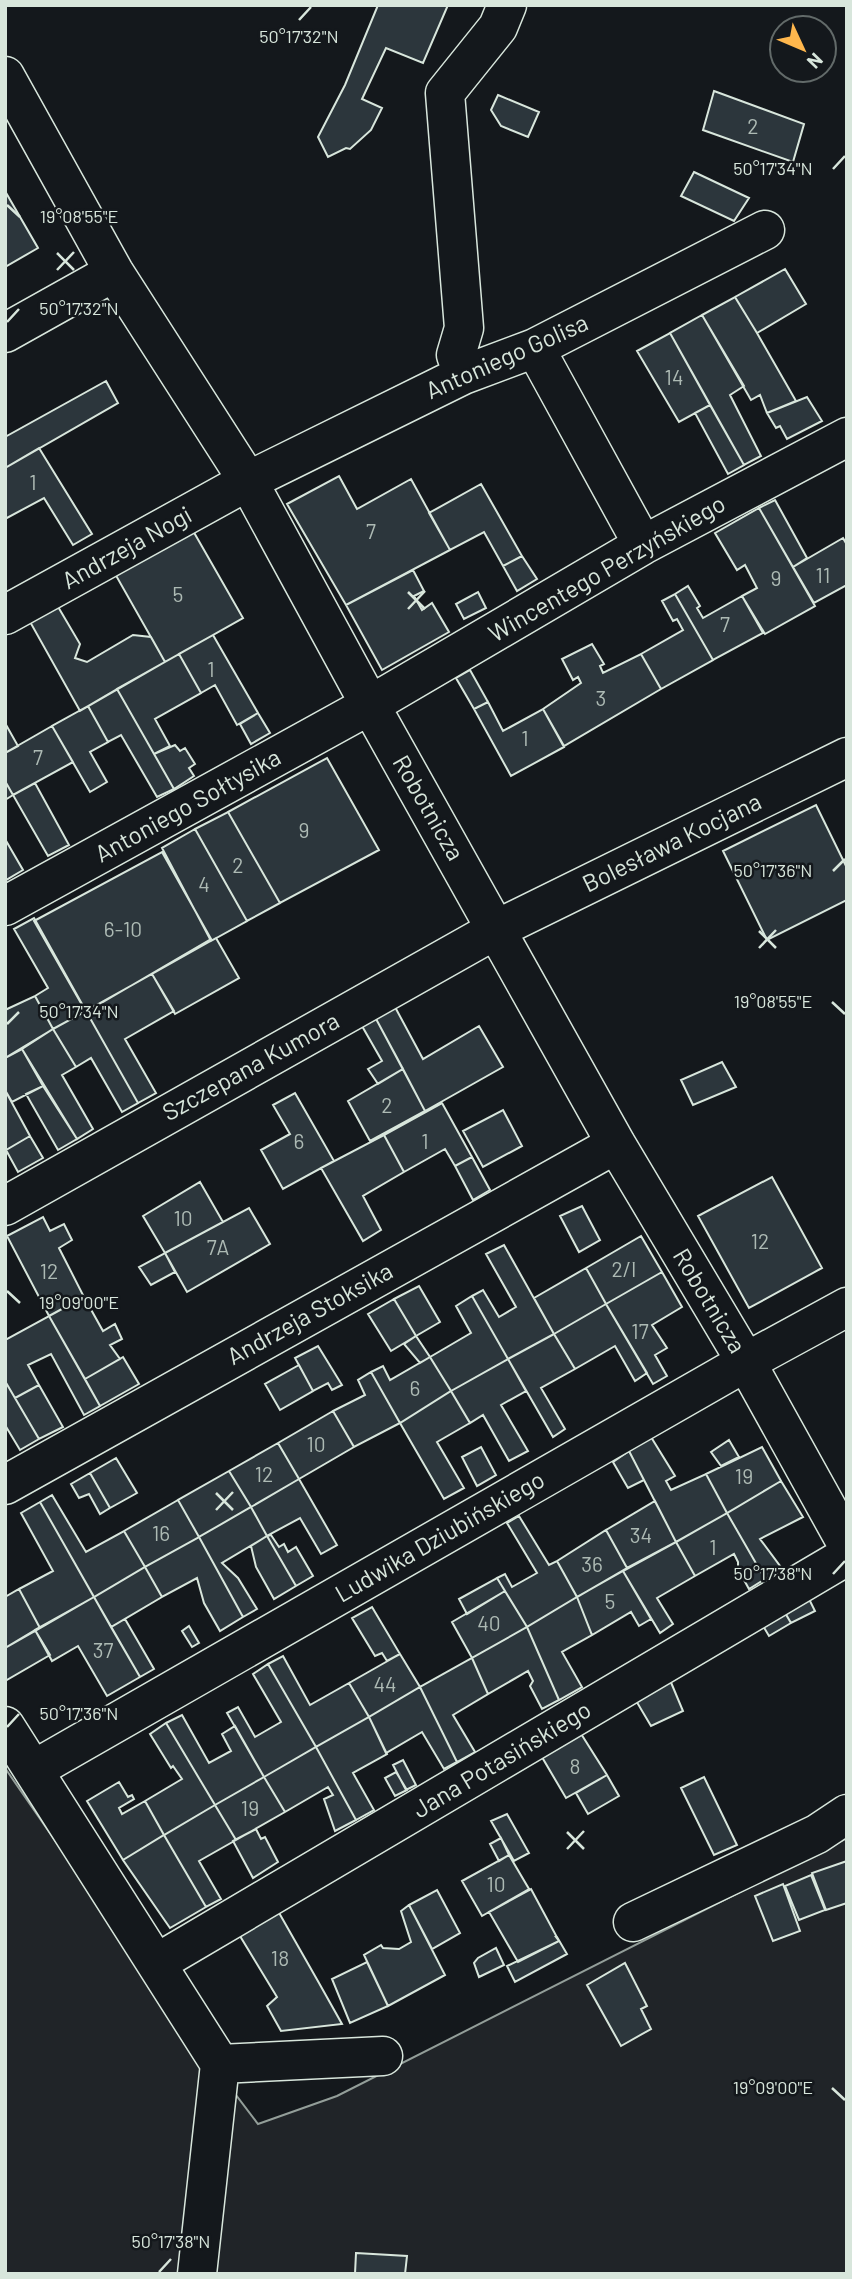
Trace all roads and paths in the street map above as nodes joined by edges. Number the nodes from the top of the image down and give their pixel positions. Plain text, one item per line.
1 (507, 5) edge
2 (5, 76) edge
3 (765, 229) dead end
4 (114, 272) junction
5 (5, 333) edge
6 (536, 348) junction
7 (463, 375) junction
8 (847, 437) edge
9 (248, 481) junction
10 (643, 545) junction
11 (5, 615) edge
12 (370, 705) junction
13 (847, 757) edge
14 (5, 906) edge
15 (497, 929) junction
16 (616, 1144) junction
17 (5, 1206) edge
18 (847, 1307) edge
19 (746, 1362) junction
20 (5, 1485) edge
21 (847, 1544) edge
22 (847, 1556) edge
23 (5, 1726) edge
24 (35, 1769) junction
25 (847, 1814) edge
26 (634, 1922) dead end
27 (157, 1963) junction
28 (383, 2056) dead end
29 (220, 2064) junction
30 (197, 2274) edge

1 - 7 street
2 - 4 street, Robotnicza
3 - 6 street, Antoniego Golisa
4 - 5 street
4 - 9 street, Robotnicza
6 - 7 street, Antoniego Golisa
6 - 10 street
7 - 9 street, Antoniego Golisa
8 - 10 street, Wincentego Perzyńskiego
9 - 11 street, Andrzeja Nogi
9 - 12 street, Robotnicza
10 - 12 street, Wincentego Perzyńskiego
12 - 14 street, Antoniego Sołtysika
12 - 15 street, Robotnicza
13 - 15 street, Bolesława Kocjana
15 - 16 street, Robotnicza
15 - 17 street, Szczepana Kumora
16 - 19 street, Robotnicza
16 - 20 street, Andrzeja Stoksika
18 - 19 street, Ludwika Dziubińskiego
19 - 21 street, Robotnicza
19 - 24 street, Ludwika Dziubińskiego
22 - 27 street, Jana Potasińskiego
23 - 24 street
24 - 27 street
25 - 26 street
27 - 29 street
28 - 29 street
29 - 30 street

